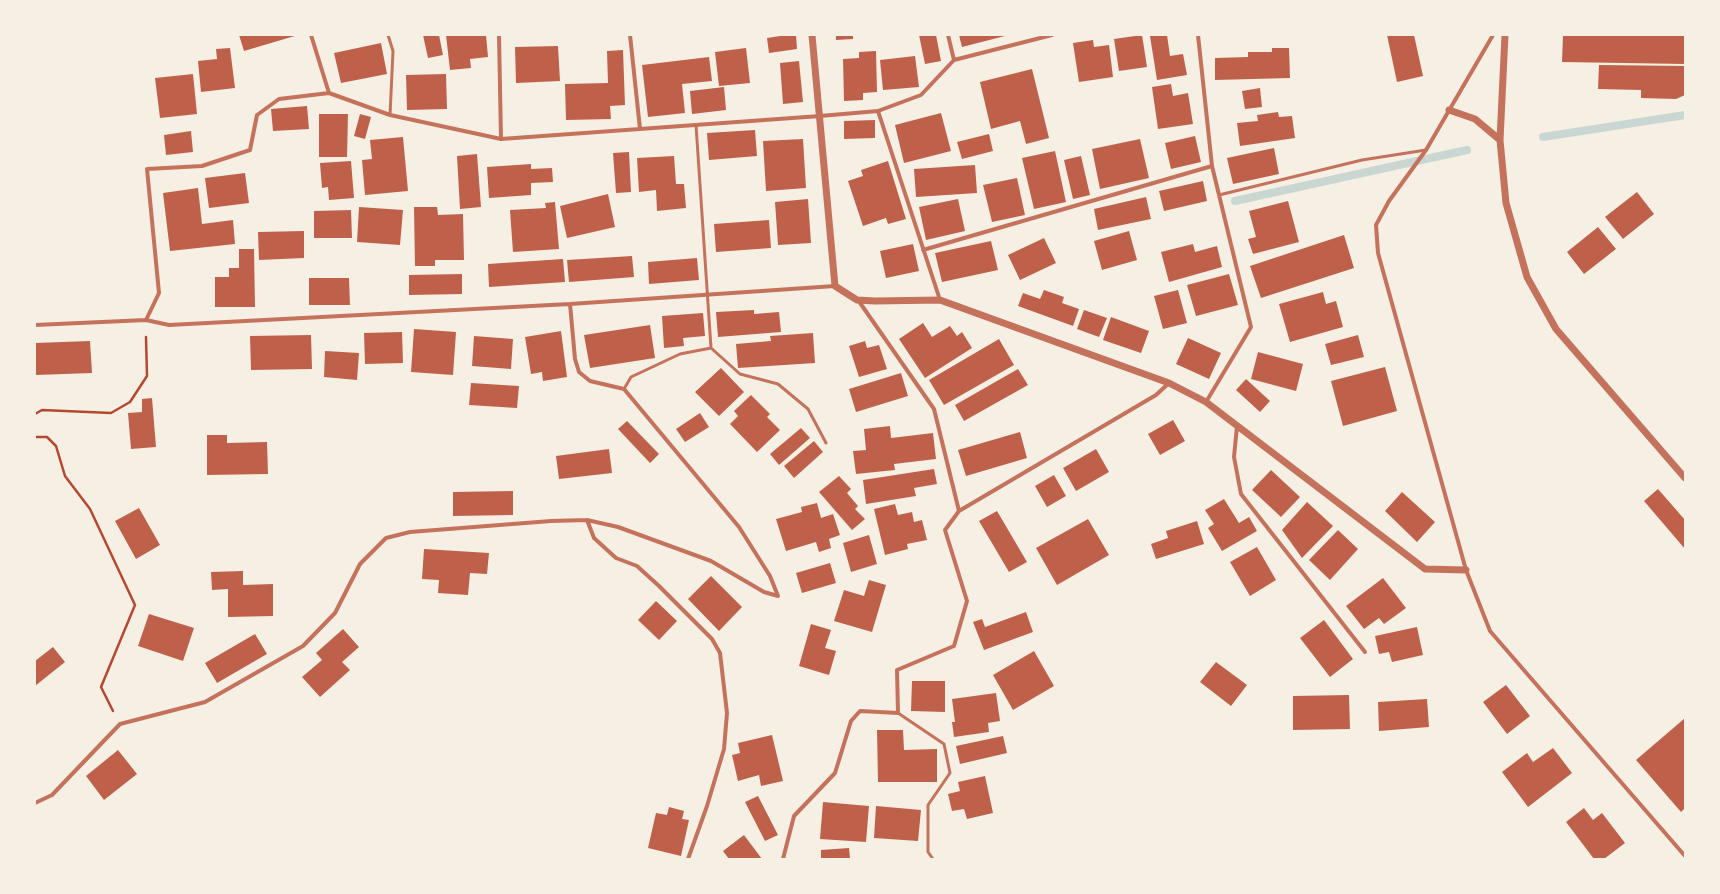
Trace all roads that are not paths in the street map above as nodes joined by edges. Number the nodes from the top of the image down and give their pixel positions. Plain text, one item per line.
1 (311, 35) edge
2 (388, 35) edge
3 (499, 35) edge
4 (630, 35) edge
5 (812, 35) edge
6 (948, 35) edge
7 (1052, 35) edge
8 (1198, 35) edge
9 (1493, 35) edge
10 (1505, 35) edge
11 (954, 60) junction
12 (329, 93) junction
13 (1449, 110) junction
14 (878, 111) junction
15 (390, 115) junction
16 (820, 116) junction
17 (696, 125) junction
18 (640, 129) junction
19 (501, 139) junction
20 (1500, 140) junction
21 (1426, 150) junction
22 (1212, 166) junction
23 (1219, 195) junction
24 (923, 250) junction
25 (835, 286) junction
26 (708, 295) junction
27 (857, 300) junction
28 (940, 300) junction
29 (570, 304) junction
30 (146, 320) junction
31 (35, 325) edge
32 (711, 348) junction
33 (1169, 383) junction
34 (624, 389) junction
35 (1206, 402) junction
36 (1237, 426) junction
37 (826, 443) dead end
38 (1685, 478) edge
39 (959, 511) junction
40 (586, 520) junction
41 (1466, 570) junction
42 (1365, 652) dead end
43 (898, 713) junction
44 (35, 803) edge
45 (1685, 856) edge
46 (688, 859) edge
47 (783, 859) edge
48 (933, 859) edge

1 - 12 street
2 - 15 lane
3 - 19 street
4 - 18 street
5 - 16 street
6 - 11 street
7 - 11 street
8 - 22 street
9 - 13 street
10 - 20 street
11 - 14 street
12 - 15 street
12 - 30 street
13 - 20 street
13 - 21 street
14 - 16 street
14 - 24 street
15 - 19 street
16 - 17 street
16 - 25 street
17 - 18 street
17 - 26 lane
18 - 19 street
20 - 38 street
21 - 23 lane
21 - 41 street
22 - 23 street
22 - 24 street
23 - 35 street
24 - 28 street
25 - 26 street
25 - 27 street
26 - 29 street
26 - 32 lane
27 - 28 street
27 - 39 street
28 - 33 street
29 - 30 street
29 - 34 street
30 - 31 street
32 - 34 lane
32 - 37 lane
33 - 35 street
33 - 39 street
34 - 40 street
35 - 36 street
36 - 41 street
36 - 42 street
39 - 43 street
40 - 44 street
40 - 46 street
41 - 45 street
43 - 47 street
43 - 48 lane

